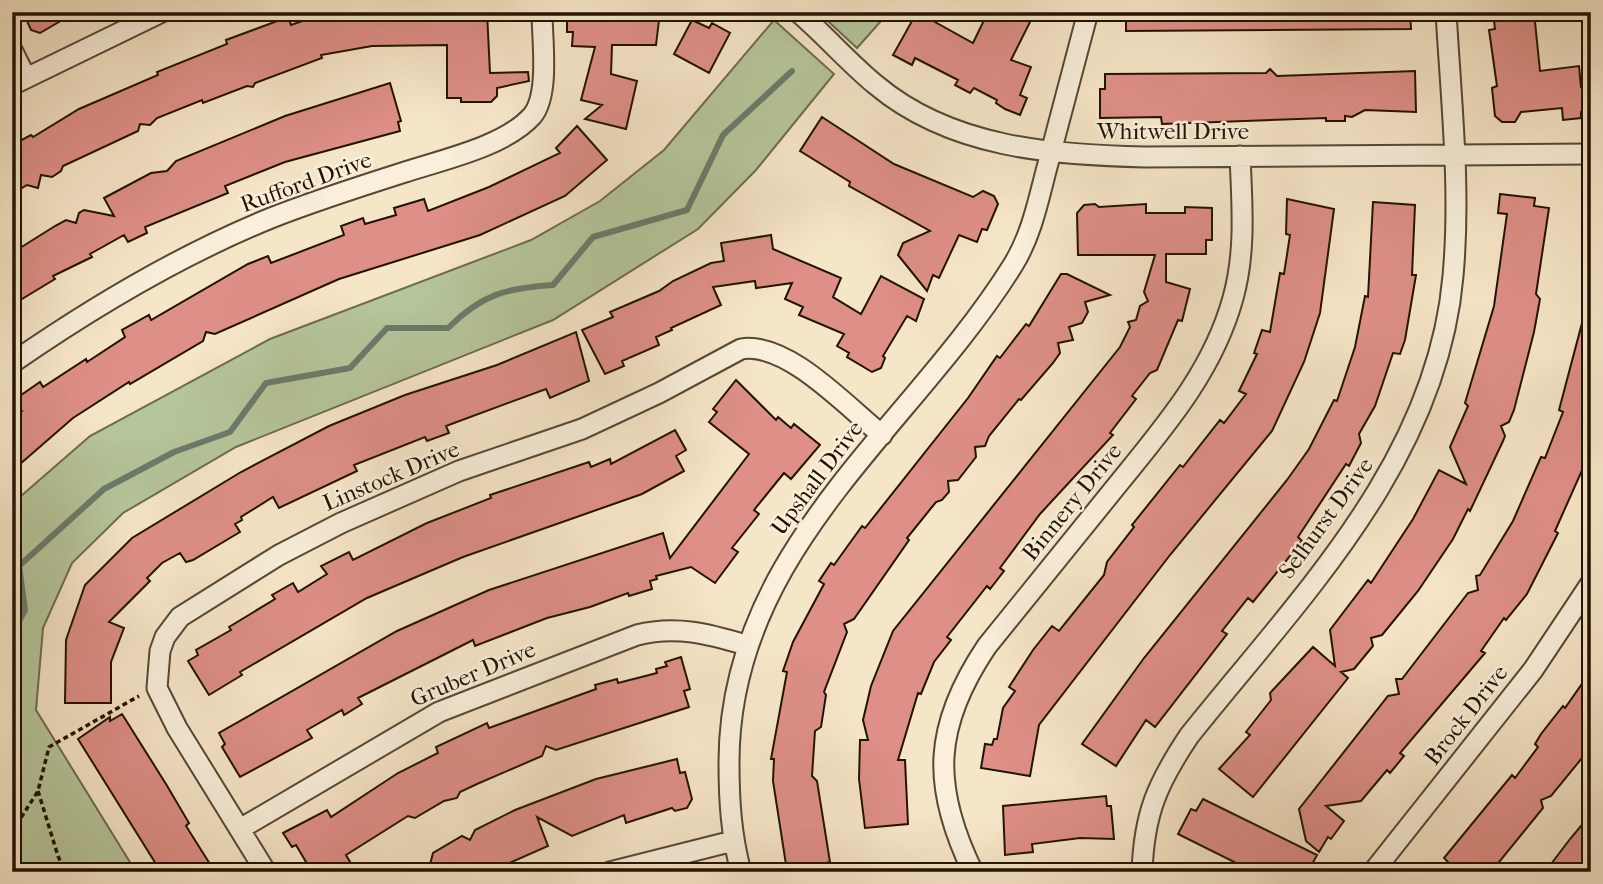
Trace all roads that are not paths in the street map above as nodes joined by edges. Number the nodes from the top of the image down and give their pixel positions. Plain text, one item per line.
1 (162, 12) edge
2 (542, 12) edge
3 (798, 12) edge
4 (1088, 12) edge
5 (1446, 12) edge
6 (12, 50) edge
7 (19, 81) edge
8 (1051, 152) junction
9 (1591, 154) edge
10 (1455, 155) junction
11 (1240, 156) junction
12 (12, 363) edge
13 (881, 435) junction
14 (1591, 583) edge
15 (746, 645) junction
16 (240, 829) junction
17 (733, 841) junction
18 (266, 872) edge
19 (610, 872) edge
20 (741, 872) edge
21 (973, 872) edge
22 (1142, 872) edge
23 (1373, 872) edge

1 - 7 street
2 - 12 street, Rufford Drive
3 - 8 street, Whitwell Drive
4 - 8 street, Upshall Drive
5 - 10 street, Selhurst Drive
6 - 7 street
8 - 11 street, Whitwell Drive
8 - 13 street, Upshall Drive
9 - 10 street, Whitwell Drive
10 - 11 street, Whitwell Drive
10 - 22 street, Selhurst Drive
11 - 21 street, Binnery Drive
13 - 15 street, Upshall Drive
13 - 16 street, Linstock Drive
14 - 23 street, Brock Drive
15 - 16 street, Gruber Drive
15 - 17 street, Upshall Drive
16 - 18 street, Linstock Drive
17 - 19 street
17 - 20 street, Upshall Drive

